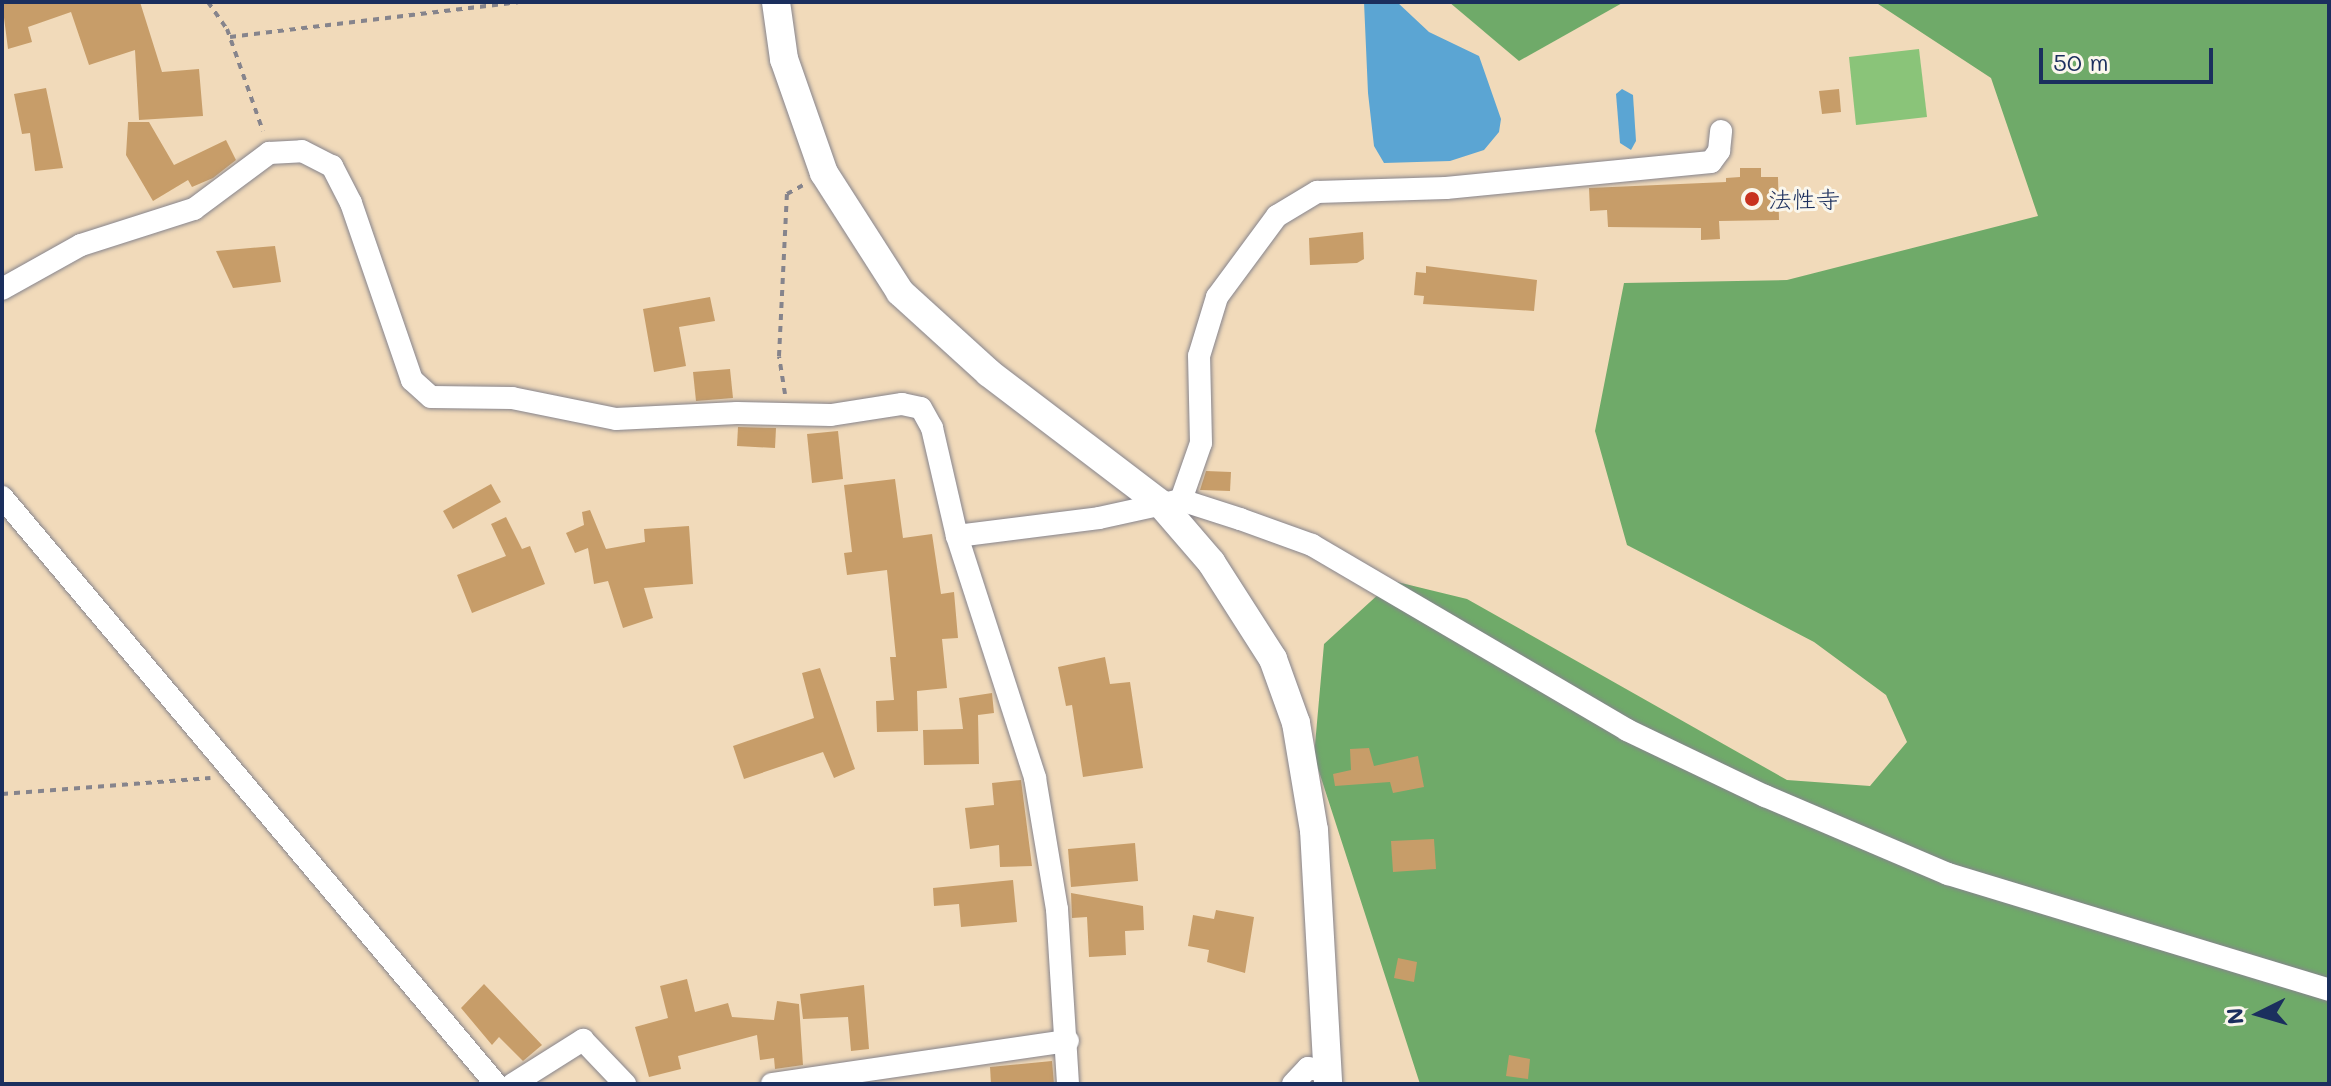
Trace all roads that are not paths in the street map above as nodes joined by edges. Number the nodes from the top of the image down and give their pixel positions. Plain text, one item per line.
1 (776, 2) edge
2 (1721, 131) dead end
3 (2, 289) edge
4 (2, 497) edge
5 (1171, 502) junction
6 (957, 536) junction
7 (2329, 990) edge
8 (1068, 1041) junction
9 (1328, 1078) edge
10 (496, 1084) edge
11 (513, 1084) edge
12 (625, 1084) edge
13 (772, 1084) edge
14 (1068, 1084) edge
15 (1293, 1084) edge

1 - 5 street
2 - 5 street
3 - 6 street
4 - 10 street
5 - 6 street
5 - 7 street
5 - 9 street
6 - 8 street
8 - 13 street
8 - 14 street
9 - 15 street
11 - 12 street

